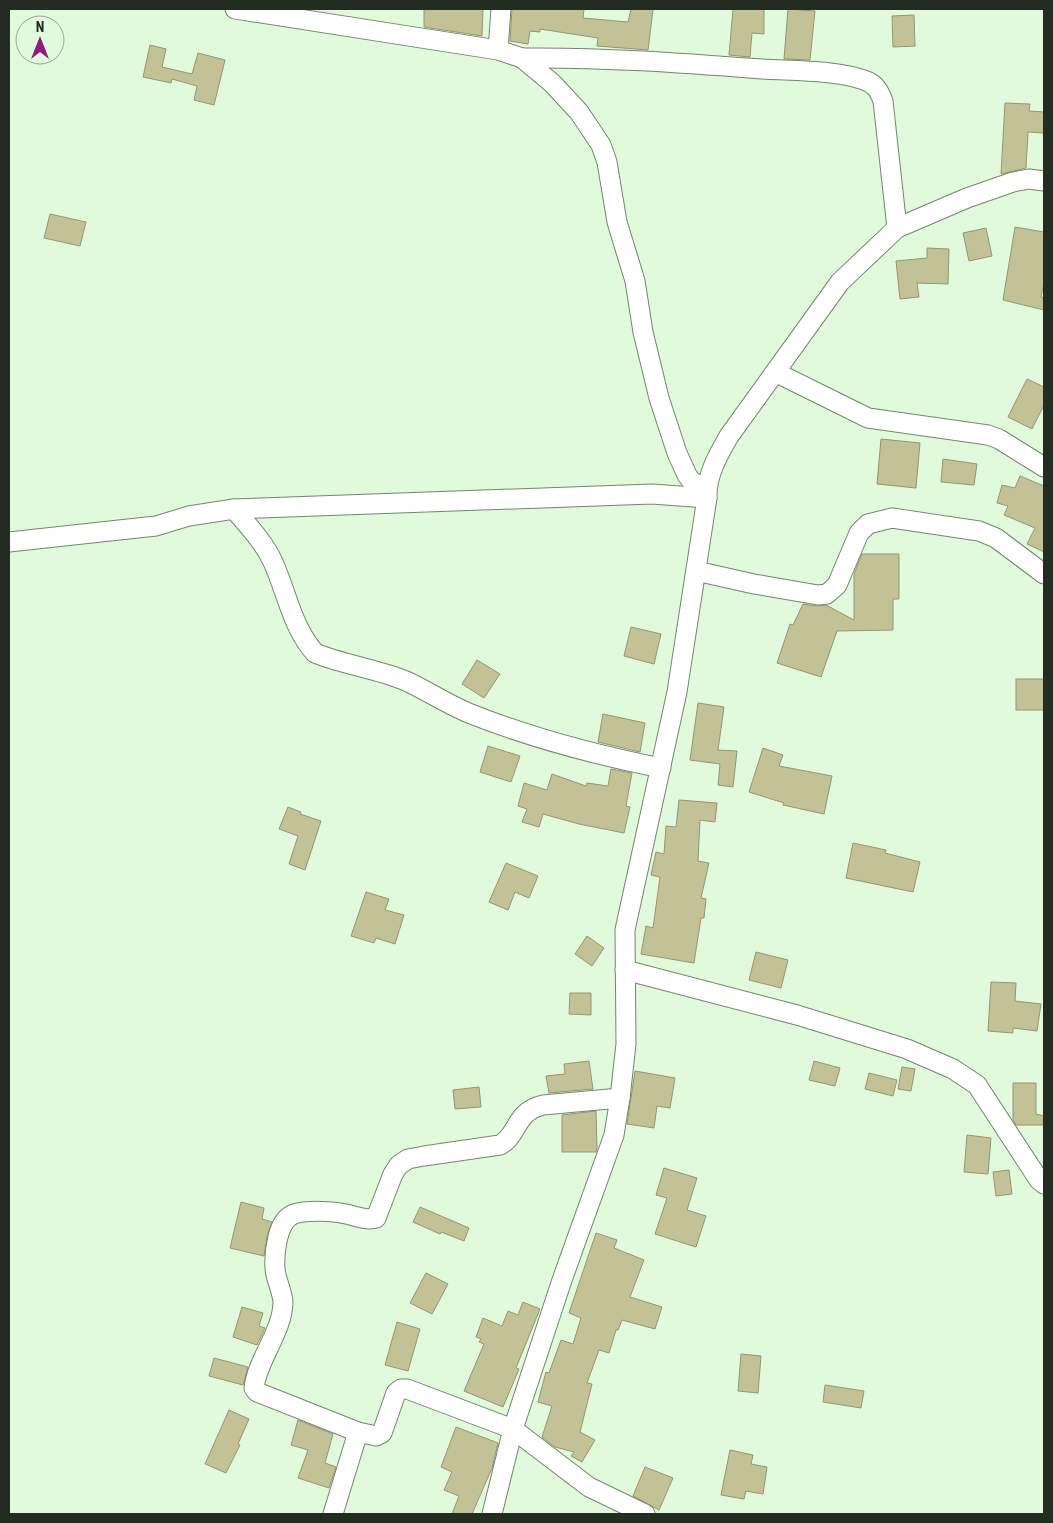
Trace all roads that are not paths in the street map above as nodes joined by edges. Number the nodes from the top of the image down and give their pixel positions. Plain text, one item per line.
1 (235, 9) edge
2 (501, 9) edge
3 (324, 16) edge
4 (498, 50) junction
5 (522, 58) junction
6 (1044, 180) edge
7 (898, 228) junction
8 (775, 372) junction
9 (1044, 467) edge
10 (707, 493) junction
11 (234, 509) junction
12 (9, 542) edge
13 (696, 571) junction
14 (1044, 574) edge
15 (661, 768) junction
16 (625, 970) junction
17 (620, 1098) junction
18 (1044, 1184) edge
19 (513, 1429) junction
20 (358, 1432) junction
21 (333, 1514) edge
22 (492, 1514) edge
23 (645, 1514) edge

1 - 3 street
2 - 4 street
3 - 4 street
4 - 5 street
5 - 7 street
5 - 10 street
6 - 7 street
7 - 8 street
8 - 9 street
8 - 10 street
10 - 11 street
10 - 13 street
11 - 12 street
11 - 15 street
13 - 14 street
13 - 15 street
15 - 16 street
16 - 17 street
16 - 18 street
17 - 19 street
17 - 20 street
19 - 20 street
19 - 22 street
19 - 23 street
20 - 21 street

